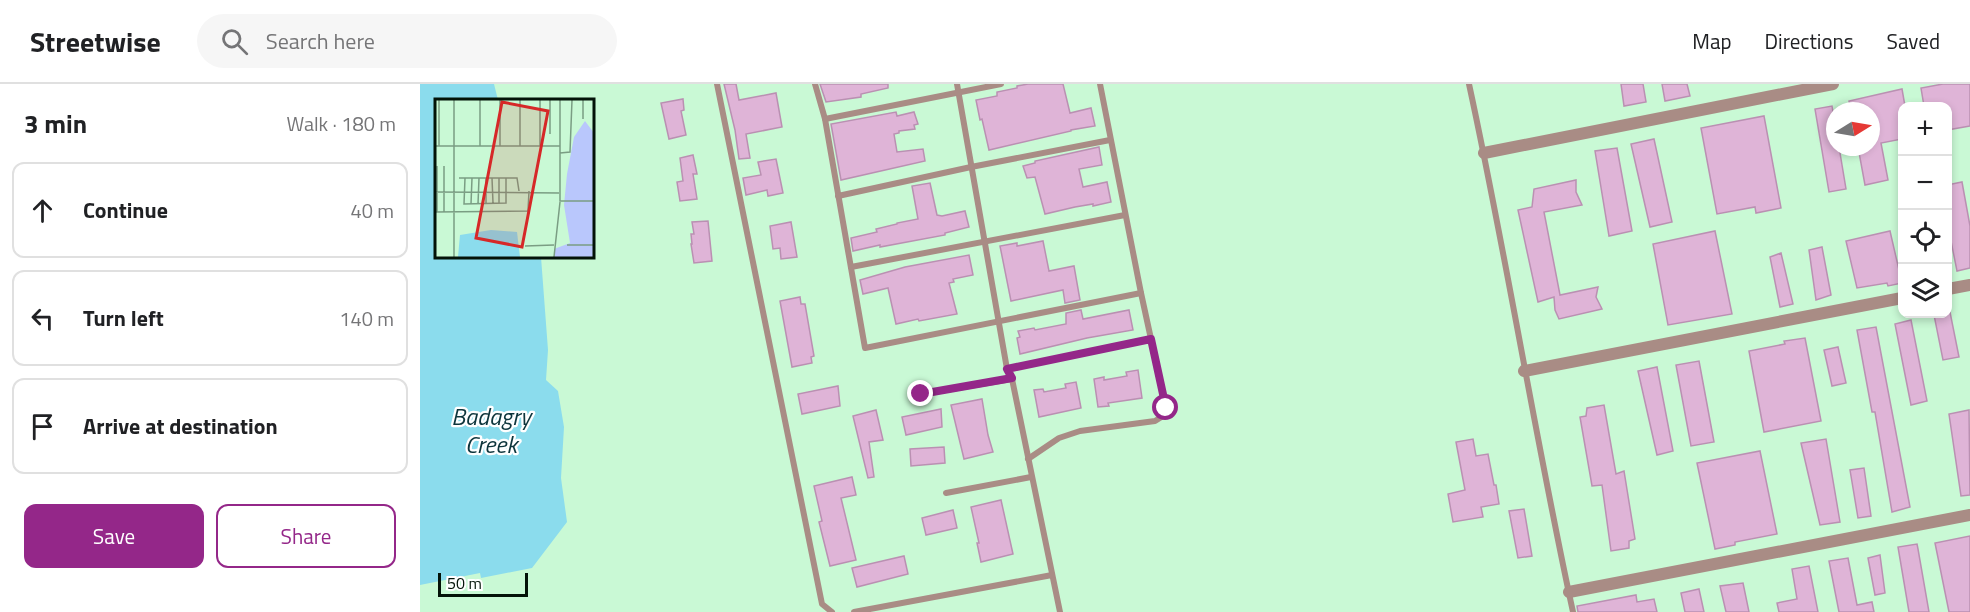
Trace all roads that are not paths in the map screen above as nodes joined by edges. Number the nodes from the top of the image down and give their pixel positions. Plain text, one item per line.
1 (717, 84) edge
2 (815, 84) edge
3 (957, 84) edge
4 (1001, 84) edge
5 (1100, 84) edge
6 (1469, 84) edge
7 (1833, 84) edge
8 (958, 92) junction
9 (825, 119) junction
10 (1110, 140) junction
11 (1484, 153) junction
12 (971, 167) junction
13 (838, 196) junction
14 (1125, 215) junction
15 (984, 240) junction
16 (851, 267) junction
17 (1970, 285) edge
18 (1952, 289) edge
19 (1141, 293) junction
20 (1898, 299) edge
21 (1000, 321) junction
22 (1151, 339) junction
23 (1007, 369) junction
24 (1524, 370) junction
25 (1012, 378) junction
26 (921, 394) dead end
27 (1028, 459) junction
28 (1031, 477) junction
29 (946, 493) dead end
30 (1970, 515) edge
31 (1052, 575) junction
32 (1569, 592) junction
33 (832, 612) edge
34 (855, 612) edge
35 (1060, 612) edge
36 (1573, 612) edge

1 - 33 lane
2 - 9 lane
3 - 8 lane
4 - 8 lane
5 - 10 lane
6 - 11 lane
7 - 11 street
8 - 9 lane
8 - 12 lane
9 - 13 lane
10 - 12 lane
10 - 14 lane
11 - 24 lane
12 - 13 lane
12 - 15 lane
13 - 16 lane
14 - 15 lane
14 - 19 lane
15 - 16 lane
15 - 21 lane
16 - 21 lane
17 - 18 street
19 - 21 lane
19 - 22 lane
20 - 24 street
21 - 23 lane
22 - 23 lane
22 - 27 lane
23 - 25 lane
24 - 32 lane
25 - 26 lane
25 - 27 lane
27 - 28 lane
28 - 29 lane
28 - 31 lane
30 - 32 street
31 - 34 lane
31 - 35 lane
32 - 36 lane

